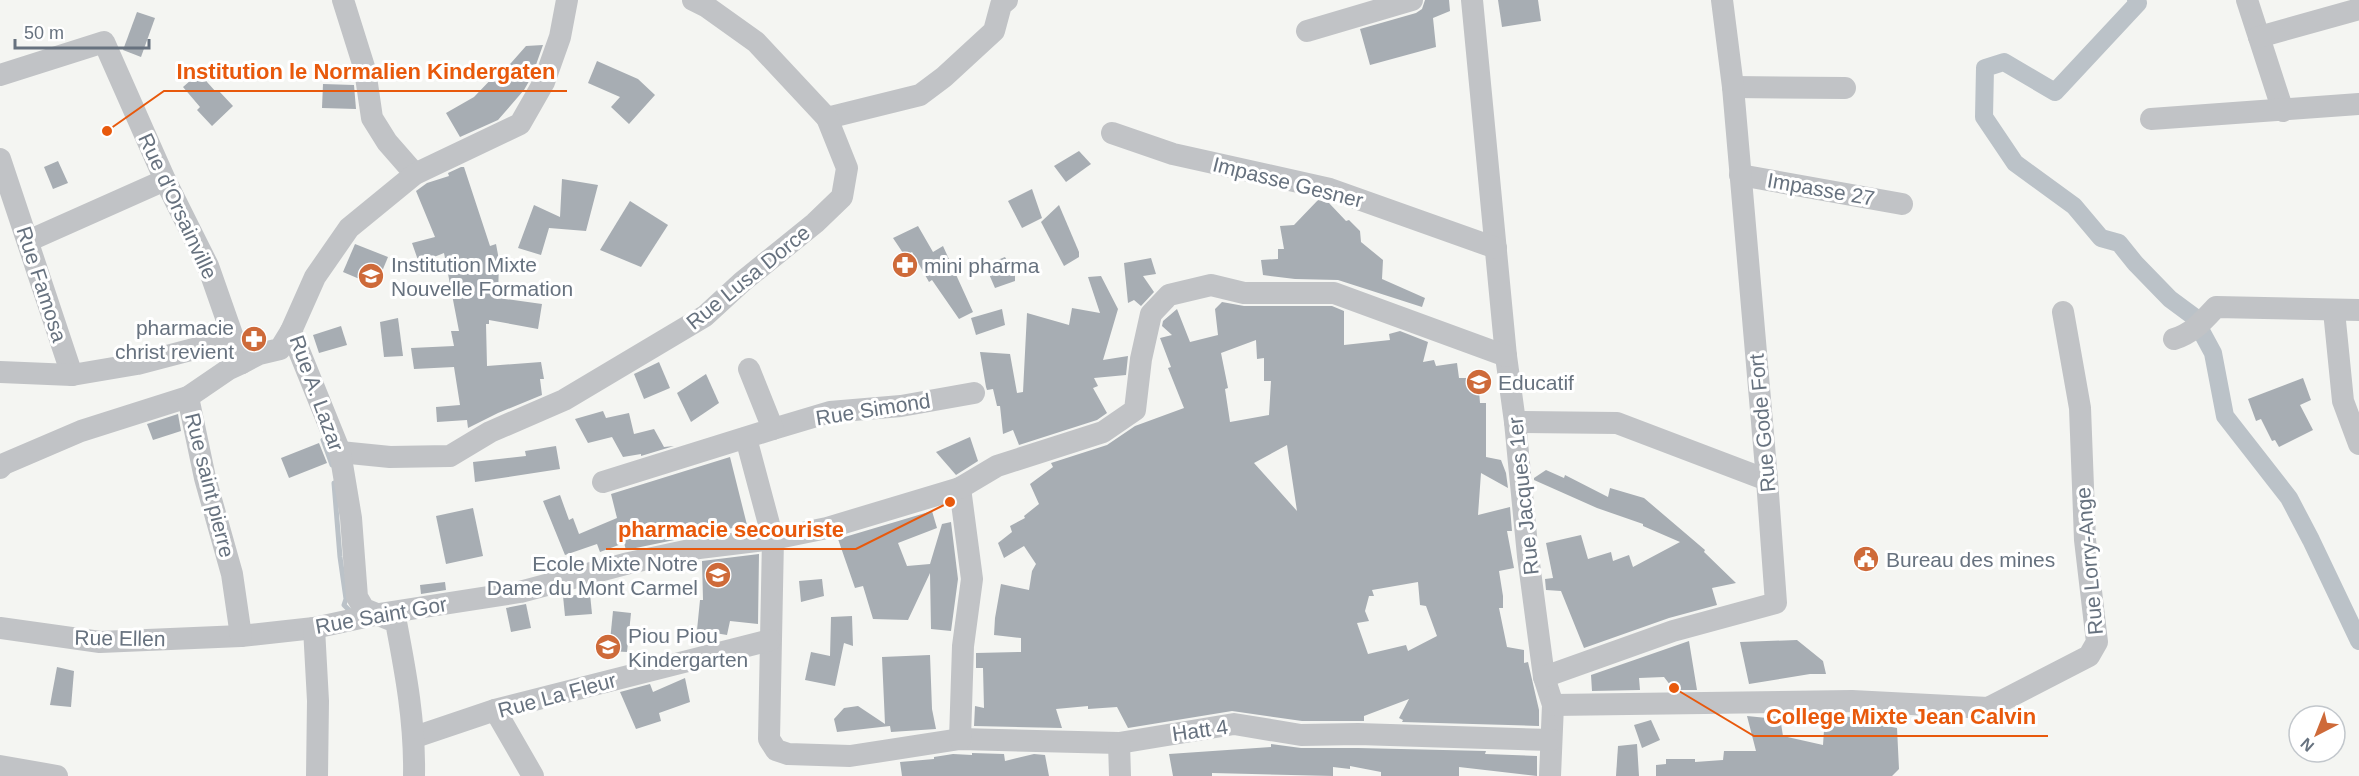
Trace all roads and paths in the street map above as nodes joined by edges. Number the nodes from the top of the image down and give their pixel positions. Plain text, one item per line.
1 (343, 0) edge
2 (567, 0) edge
3 (693, 0) edge
4 (1007, 0) edge
5 (1412, 0) edge
6 (1472, 0) edge
7 (1722, 0) edge
8 (2247, 0) edge
9 (2359, 9) edge
10 (1307, 31) dead end
11 (2259, 37) junction
12 (0, 75) edge
13 (1733, 87) junction
14 (1845, 88) dead end
15 (2359, 104) edge
16 (2283, 111) junction
17 (827, 118) junction
18 (2151, 119) dead end
19 (1112, 133) dead end
20 (0, 159) edge
21 (415, 174) junction
22 (1740, 175) junction
23 (165, 180) junction
24 (1902, 204) dead end
25 (28, 241) junction
26 (1496, 248) junction
27 (2359, 310) edge
28 (2334, 311) junction
29 (2063, 312) dead end
30 (291, 331) junction
31 (232, 339) junction
32 (2174, 339) dead end
33 (1506, 356) junction
34 (242, 363) junction
35 (749, 369) dead end
36 (0, 372) edge
37 (72, 375) junction
38 (974, 393) dead end
39 (188, 397) junction
40 (1515, 422) junction
41 (773, 429) junction
42 (746, 438) junction
43 (2359, 444) edge
44 (340, 452) junction
45 (0, 468) edge
46 (1767, 480) junction
47 (603, 482) dead end
48 (960, 488) junction
49 (772, 539) junction
50 (379, 614) junction
51 (0, 628) edge
52 (314, 628) junction
53 (241, 636) junction
54 (770, 640) junction
55 (1544, 677) junction
56 (1553, 705) junction
57 (495, 710) junction
58 (415, 737) junction
59 (960, 739) junction
60 (1551, 740) junction
61 (1119, 743) junction
62 (0, 766) edge
63 (57, 776) edge
64 (317, 776) edge
65 (414, 776) edge
66 (533, 776) edge
67 (1120, 776) edge
68 (1550, 776) edge

1 - 21 street
2 - 21 street, Rue A. Lazar
3 - 17 street, Rue Lusa Dorce
4 - 17 street
5 - 10 street
6 - 26 street, Rue Jacques 1er
7 - 13 street, Rue Gode Fort
8 - 11 street
9 - 11 street
11 - 16 street
12 - 23 street, Rue d'Orsainville
13 - 14 street
13 - 22 street, Rue Gode Fort
15 - 16 street
16 - 18 street
17 - 44 street, Rue Lusa Dorce
19 - 26 street, Impasse Gesner
20 - 25 street, Rue Famosa
21 - 30 street, Rue A. Lazar
22 - 24 street, Impasse 27
22 - 46 street, Rue Gode Fort
23 - 25 street
23 - 31 street, Rue d'Orsainville
25 - 37 street, Rue Famosa
26 - 33 street, Rue Jacques 1er
27 - 28 street
28 - 32 street
28 - 43 street
29 - 56 street, Rue Lorry-Ange
30 - 34 street, Rue saint pierre
30 - 44 street, Rue A. Lazar
31 - 34 street, Rue d'Orsainville
31 - 37 street
33 - 40 street, Rue Jacques 1er
33 - 48 street, Rue Saint Gor
34 - 39 street, Rue saint pierre
35 - 41 street
36 - 37 street
38 - 41 street, Rue Simond
39 - 45 street
39 - 53 street, Rue saint pierre
40 - 46 street
40 - 55 street, Rue Jacques 1er
41 - 42 street, Rue Simond
42 - 47 street, Rue Simond
42 - 49 street
44 - 50 street, Rue A. Lazar
46 - 55 street, Rue Gode Fort
48 - 49 street, Rue Saint Gor
48 - 59 street
49 - 50 street, Rue Saint Gor
49 - 54 street
50 - 52 street, Rue Saint Gor
50 - 58 street, Rue A. Lazar
51 - 53 street, Rue Ellen
52 - 53 street, Rue Saint Gor
52 - 64 street
54 - 57 street, Rue La Fleur
54 - 59 street, Hatt 4
55 - 56 street, Rue Jacques 1er
56 - 60 street, Rue Jacques 1er
57 - 58 street, Rue La Fleur
57 - 66 street
58 - 65 street, Rue A. Lazar
59 - 61 street, Hatt 4
60 - 61 street, Hatt 4
60 - 68 street, Rue Jacques 1er
61 - 67 street
62 - 63 street

